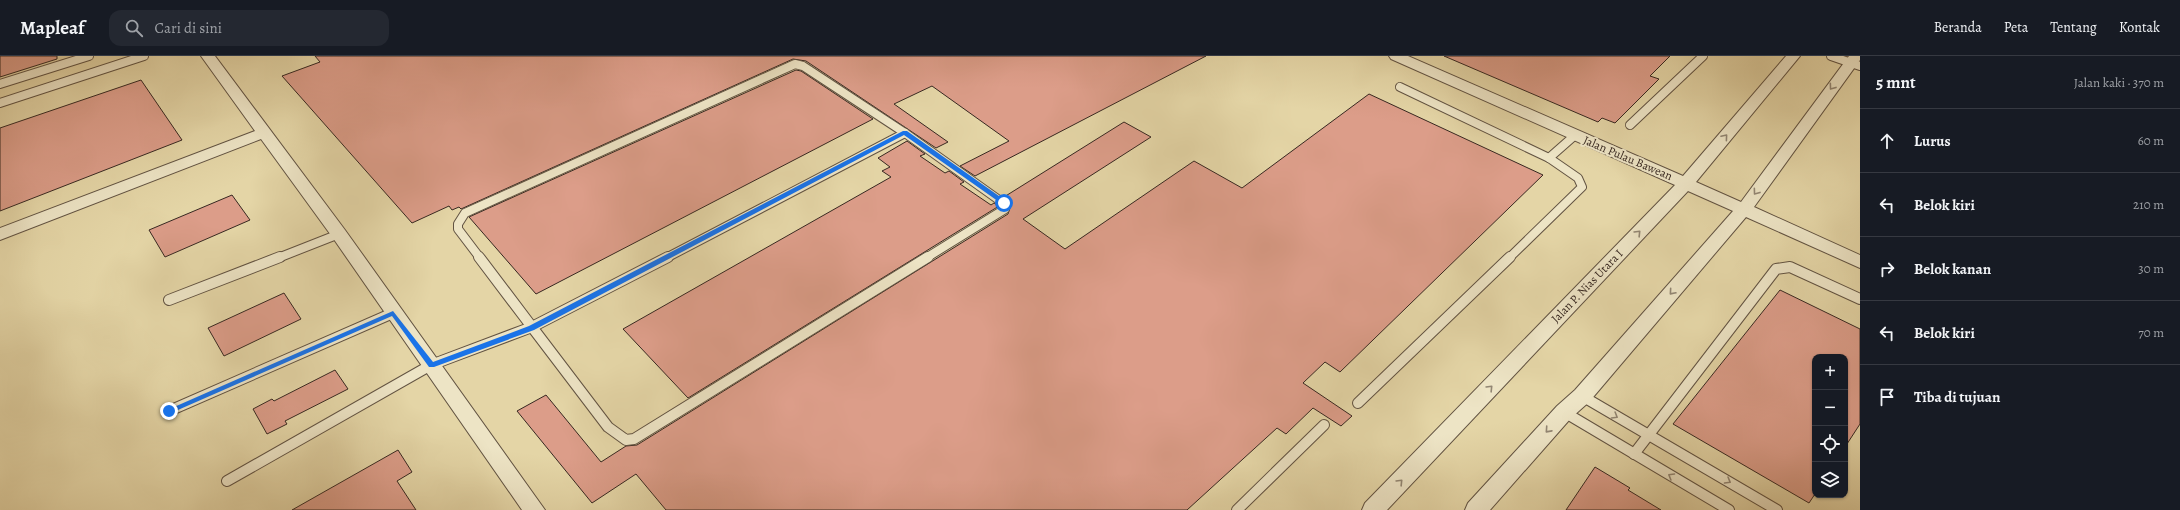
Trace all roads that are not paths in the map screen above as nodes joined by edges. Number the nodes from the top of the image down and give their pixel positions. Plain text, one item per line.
1 (89, 56) edge
2 (143, 56) edge
3 (208, 56) edge
4 (1396, 56) edge
5 (1703, 56) edge
6 (1793, 56) edge
7 (1831, 56) edge
8 (1855, 62) edge
9 (0, 84) edge
10 (1400, 87) dead end
11 (0, 103) edge
12 (1630, 125) dead end
13 (264, 133) junction
14 (905, 133) junction
15 (1574, 136) junction
16 (1549, 158) junction
17 (1686, 183) junction
18 (1744, 209) junction
19 (0, 234) edge
20 (339, 234) junction
21 (1860, 262) edge
22 (1860, 299) edge
23 (169, 300) dead end
24 (393, 313) junction
25 (531, 328) junction
26 (431, 366) junction
27 (1582, 396) junction
28 (1358, 403) dead end
29 (169, 411) dead end
30 (1564, 412) junction
31 (1324, 425) dead end
32 (1648, 435) junction
33 (1634, 454) junction
34 (226, 481) dead end
35 (534, 510) edge
36 (1237, 510) edge
37 (1373, 510) edge
38 (1476, 510) edge
39 (1729, 510) edge
40 (1777, 510) edge

1 - 9 lane
2 - 11 lane
3 - 13 street
4 - 15 street, Jalan Pulau Bawean
5 - 12 lane
17 -> 6 street, Jalan P. Nias Utara I
7 - 8 lane
8 -> 18 street
10 - 16 lane
13 - 19 street
13 - 20 street
14 - 25 lane
14 - 25 lane
14 - 25 lane
15 - 16 lane
15 - 17 street, Jalan Pulau Bawean
16 - 28 lane
17 - 18 street, Jalan Pulau Bawean
37 -> 17 street, Jalan P. Nias Utara I
18 - 21 street, Jalan Pulau Bawean
18 -> 27 street
20 - 23 lane
20 - 24 street
22 - 32 lane
24 - 26 street
24 - 29 lane
25 - 26 lane
26 - 34 lane
26 - 35 street
27 - 30 street
27 -> 32 lane
30 - 33 lane
30 -> 38 street
31 - 36 lane
32 - 33 lane
32 -> 40 lane
39 -> 33 lane

